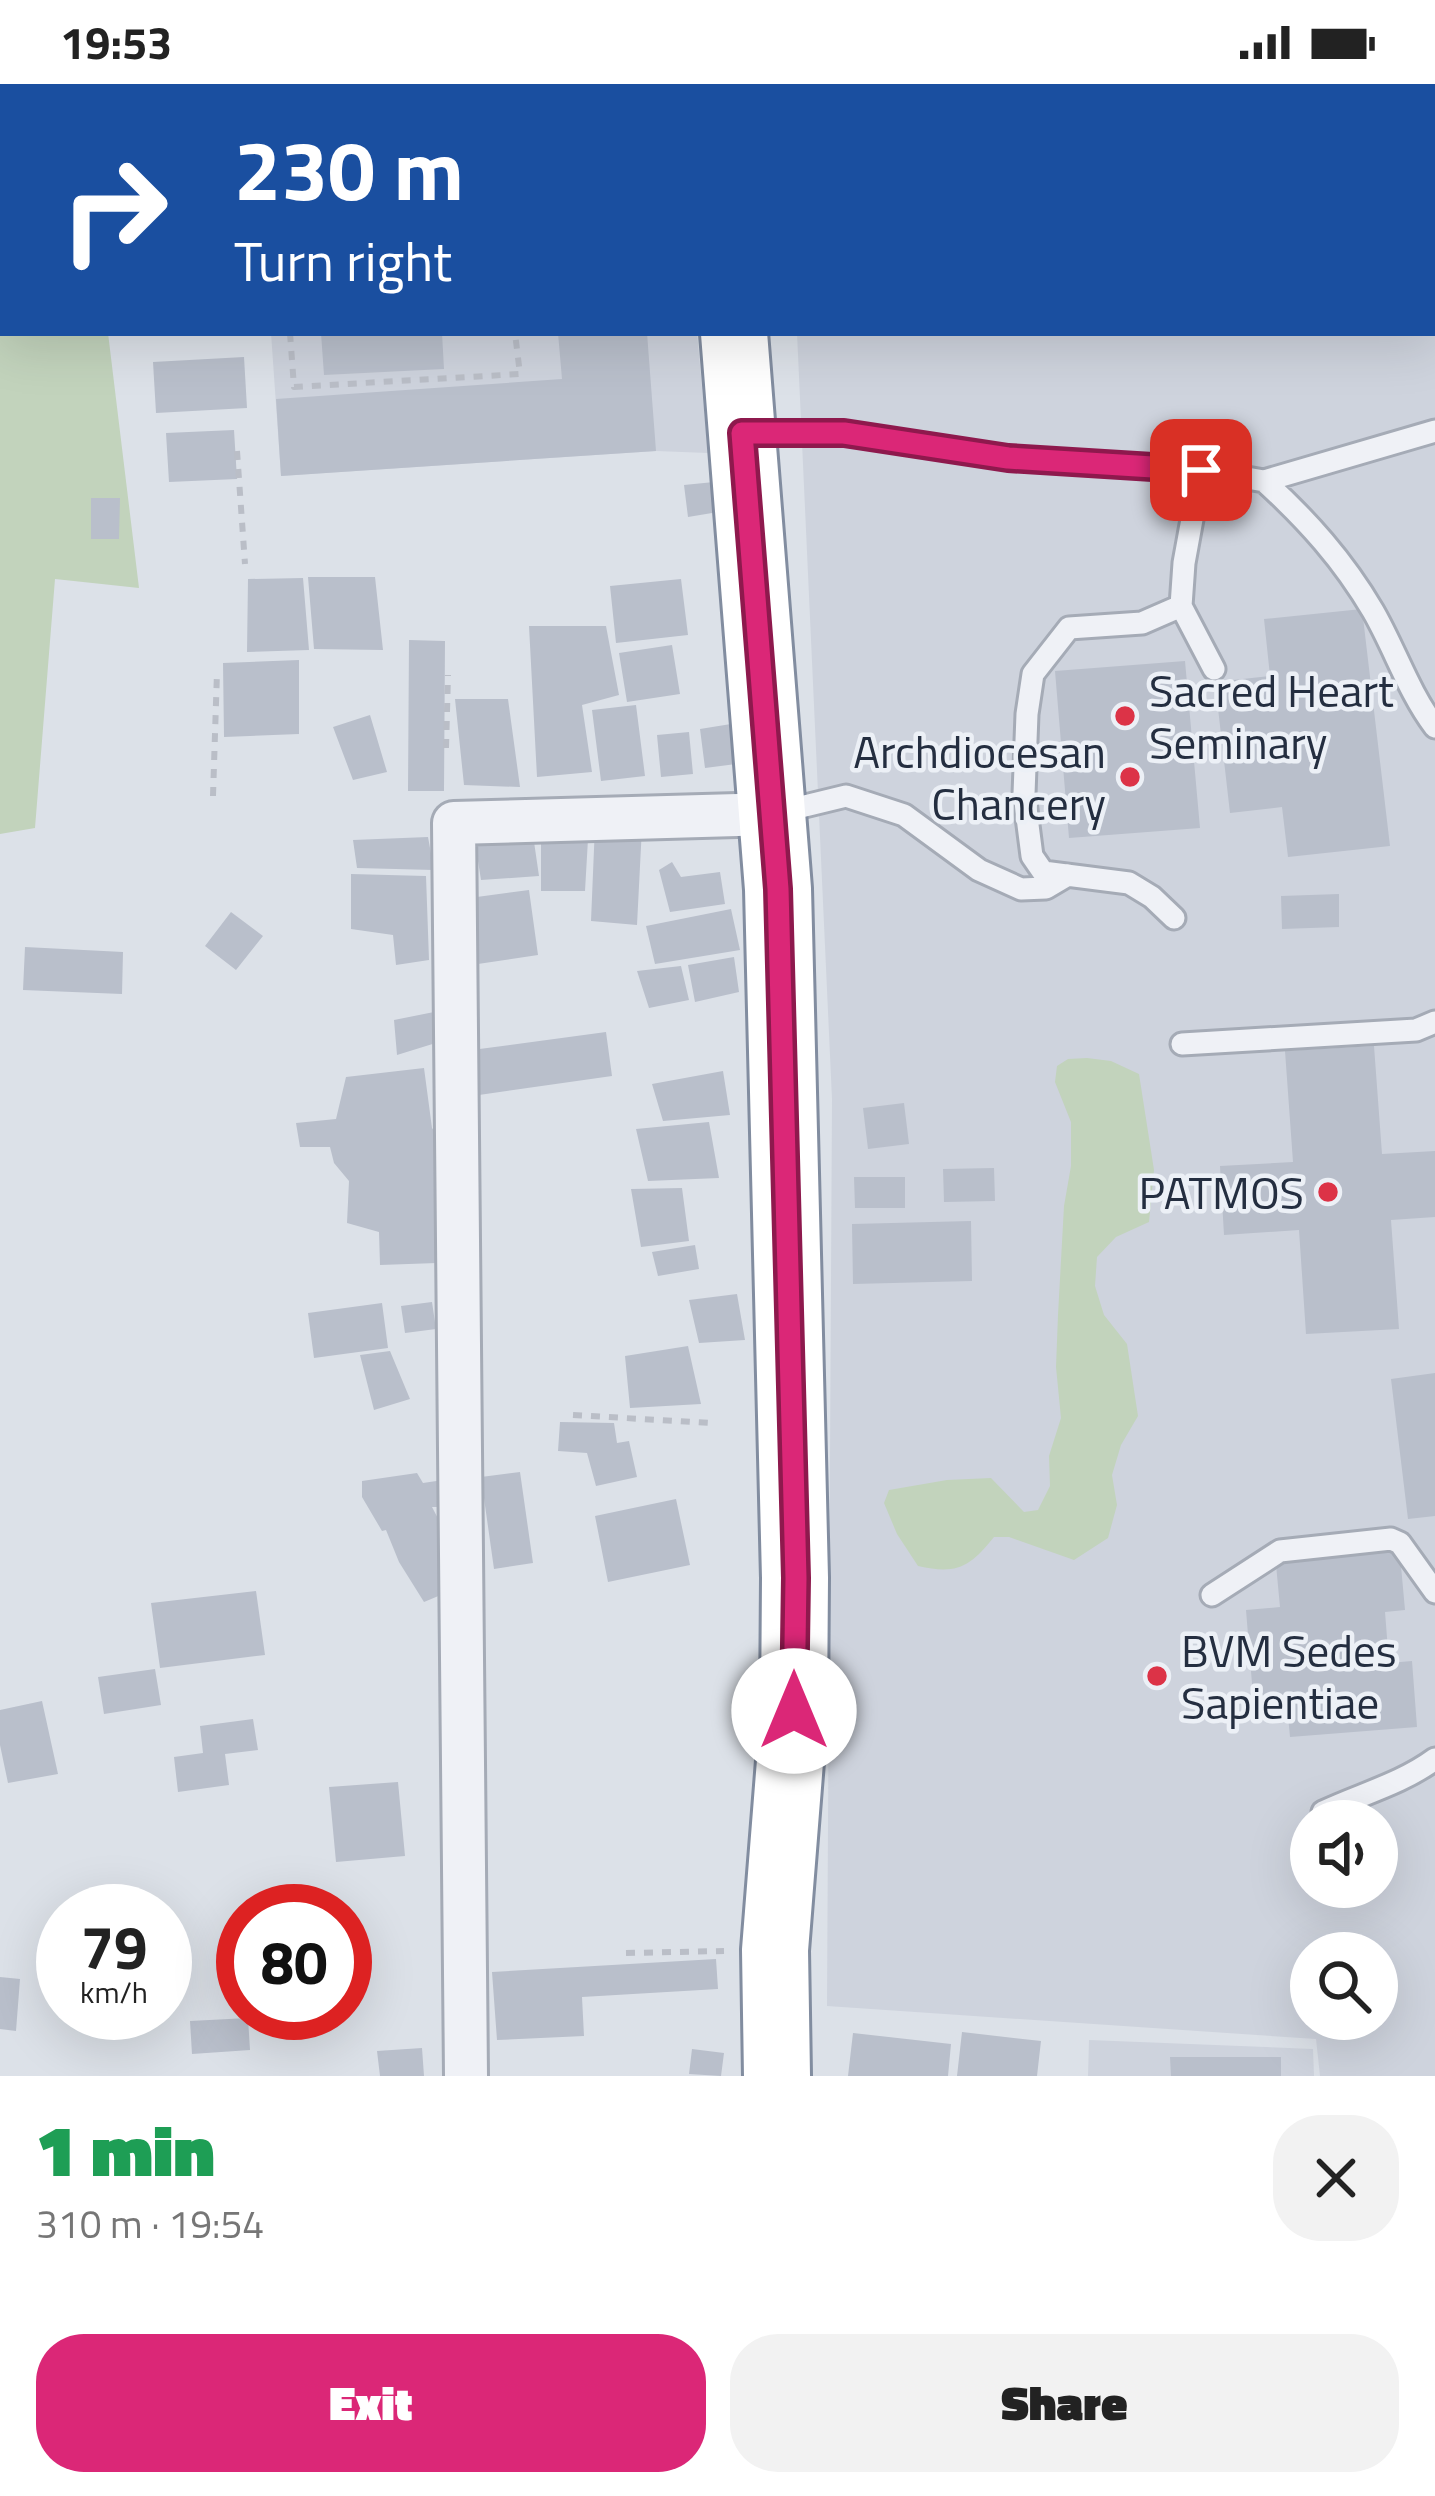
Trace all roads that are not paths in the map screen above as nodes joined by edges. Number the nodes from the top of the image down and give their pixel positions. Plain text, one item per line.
1 (734, 336) edge
2 (1435, 431) edge
3 (742, 433) junction
4 (1201, 470) junction
5 (1264, 481) junction
6 (1181, 606) junction
7 (1214, 669) dead end
8 (1435, 727) edge
9 (772, 814) junction
10 (1068, 875) junction
11 (1174, 918) dead end
12 (1435, 1022) edge
13 (1181, 1044) dead end
14 (1435, 1592) edge
15 (1211, 1595) dead end
16 (1435, 1759) edge
17 (1348, 1800) edge
18 (466, 2076) edge
19 (777, 2076) edge

1 - 3 highway
2 - 5 lane
3 - 4 lane
3 - 9 highway
4 - 5 lane
4 - 6 lane
5 - 8 lane
6 - 7 lane
6 - 10 lane
9 - 10 lane
9 - 18 street
9 - 19 highway
10 - 11 lane
12 - 13 lane
14 - 15 lane
16 - 17 lane

